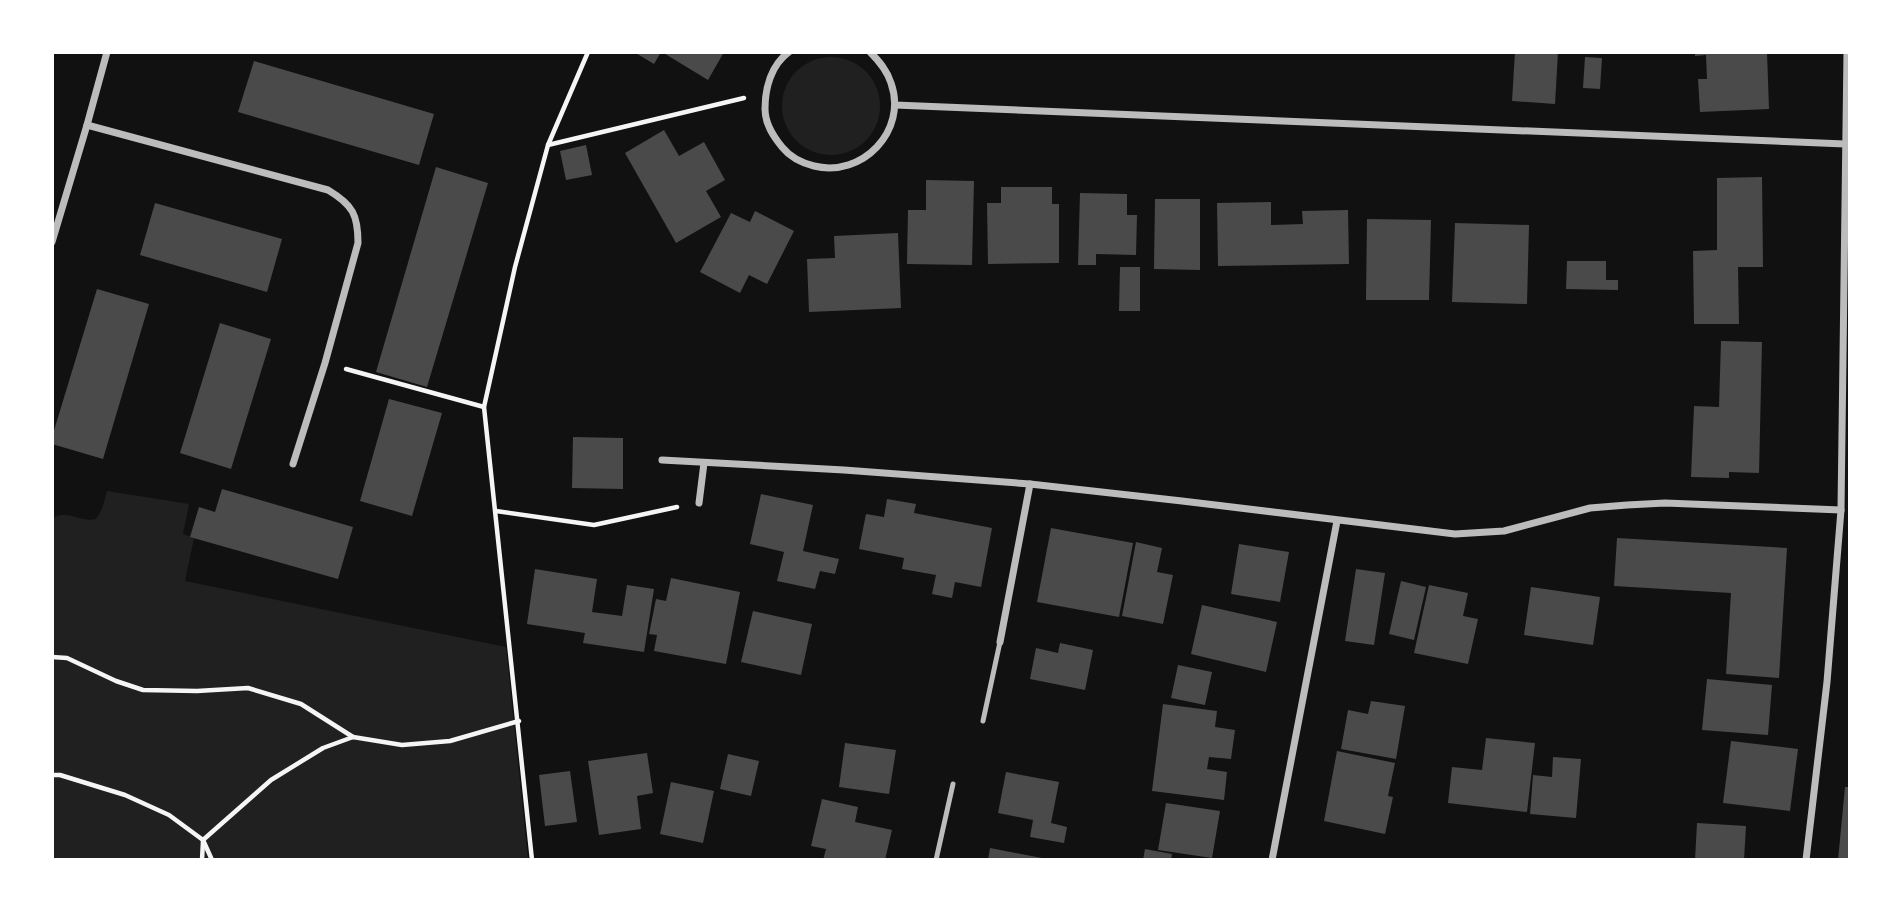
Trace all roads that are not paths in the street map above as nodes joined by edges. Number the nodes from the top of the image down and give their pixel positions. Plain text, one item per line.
1 (107, 52) edge
2 (789, 52) edge
3 (870, 52) edge
4 (1847, 52) edge
5 (895, 105) junction
6 (87, 125) junction
7 (1845, 144) junction
8 (52, 242) edge
9 (1846, 399) edge
10 (662, 460) dead end
11 (704, 463) junction
12 (293, 464) dead end
13 (1030, 484) junction
14 (699, 503) road end
15 (1840, 510) junction
16 (1337, 521) junction
17 (1000, 642) joint
18 (983, 721) dead end
19 (953, 784) dead end
20 (936, 859) edge
21 (1272, 859) edge
22 (1806, 859) edge

1 - 6 street
2 - 5 street
3 - 5 street
4 - 7 street
5 - 7 street
6 - 8 street
6 - 12 street
7 - 9 street
9 - 15 street
10 - 11 street
11 - 13 street
11 - 14 street
13 - 16 street
13 - 17 street
15 - 16 street
15 - 22 street
16 - 21 street
17 - 18 lane
19 - 20 lane

